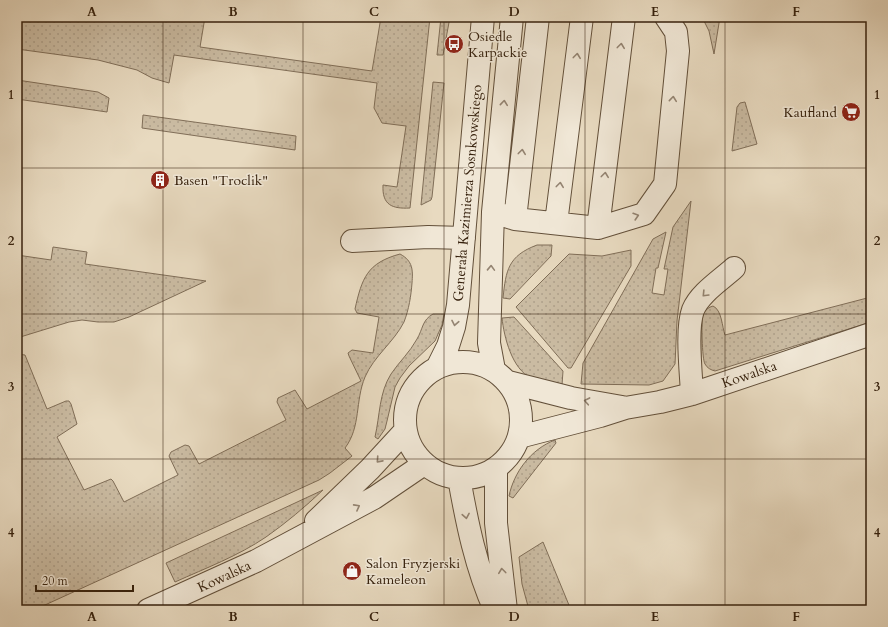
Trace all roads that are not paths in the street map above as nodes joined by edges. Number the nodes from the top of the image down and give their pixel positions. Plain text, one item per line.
1 (483, 17) edge
2 (512, 17) edge
3 (538, 17) edge
4 (582, 17) edge
5 (624, 17) edge
6 (666, 17) edge
7 (493, 212) junction
8 (515, 219) junction
9 (556, 223) junction
10 (598, 228) junction
11 (464, 238) junction
12 (352, 240) dead end
13 (734, 268) dead end
14 (871, 334) edge
15 (438, 366) junction
16 (501, 376) junction
17 (692, 394) junction
18 (625, 408) junction
19 (405, 431) junction
20 (519, 438) junction
21 (424, 464) junction
22 (496, 468) junction
23 (459, 478) junction
24 (298, 538) junction
25 (148, 610) edge
26 (494, 610) edge
27 (506, 610) edge

1 - 11 street, Generała Kazimierza Sosnkowskiego
7 -> 2 street, Generała Kazimierza Sosnkowskiego
8 -> 3 street
9 -> 4 street
10 -> 5 street
10 -> 6 street
7 - 8 street
16 -> 7 street, Generała Kazimierza Sosnkowskiego
8 - 9 street
9 - 10 street
11 - 12 street
11 -> 15 street, Generała Kazimierza Sosnkowskiego
13 -> 17 street
14 - 17 street, Kowalska
15 - 16 street
15 - 19 street
18 -> 16 street, Kowalska
16 - 20 street
17 - 18 street, Kowalska
18 - 20 street, Kowalska
19 - 21 street
19 -> 24 street, Kowalska
20 - 22 street
21 - 23 street
24 -> 21 street, Kowalska
22 - 23 street
27 -> 22 street
23 -> 26 street
24 - 25 street, Kowalska

